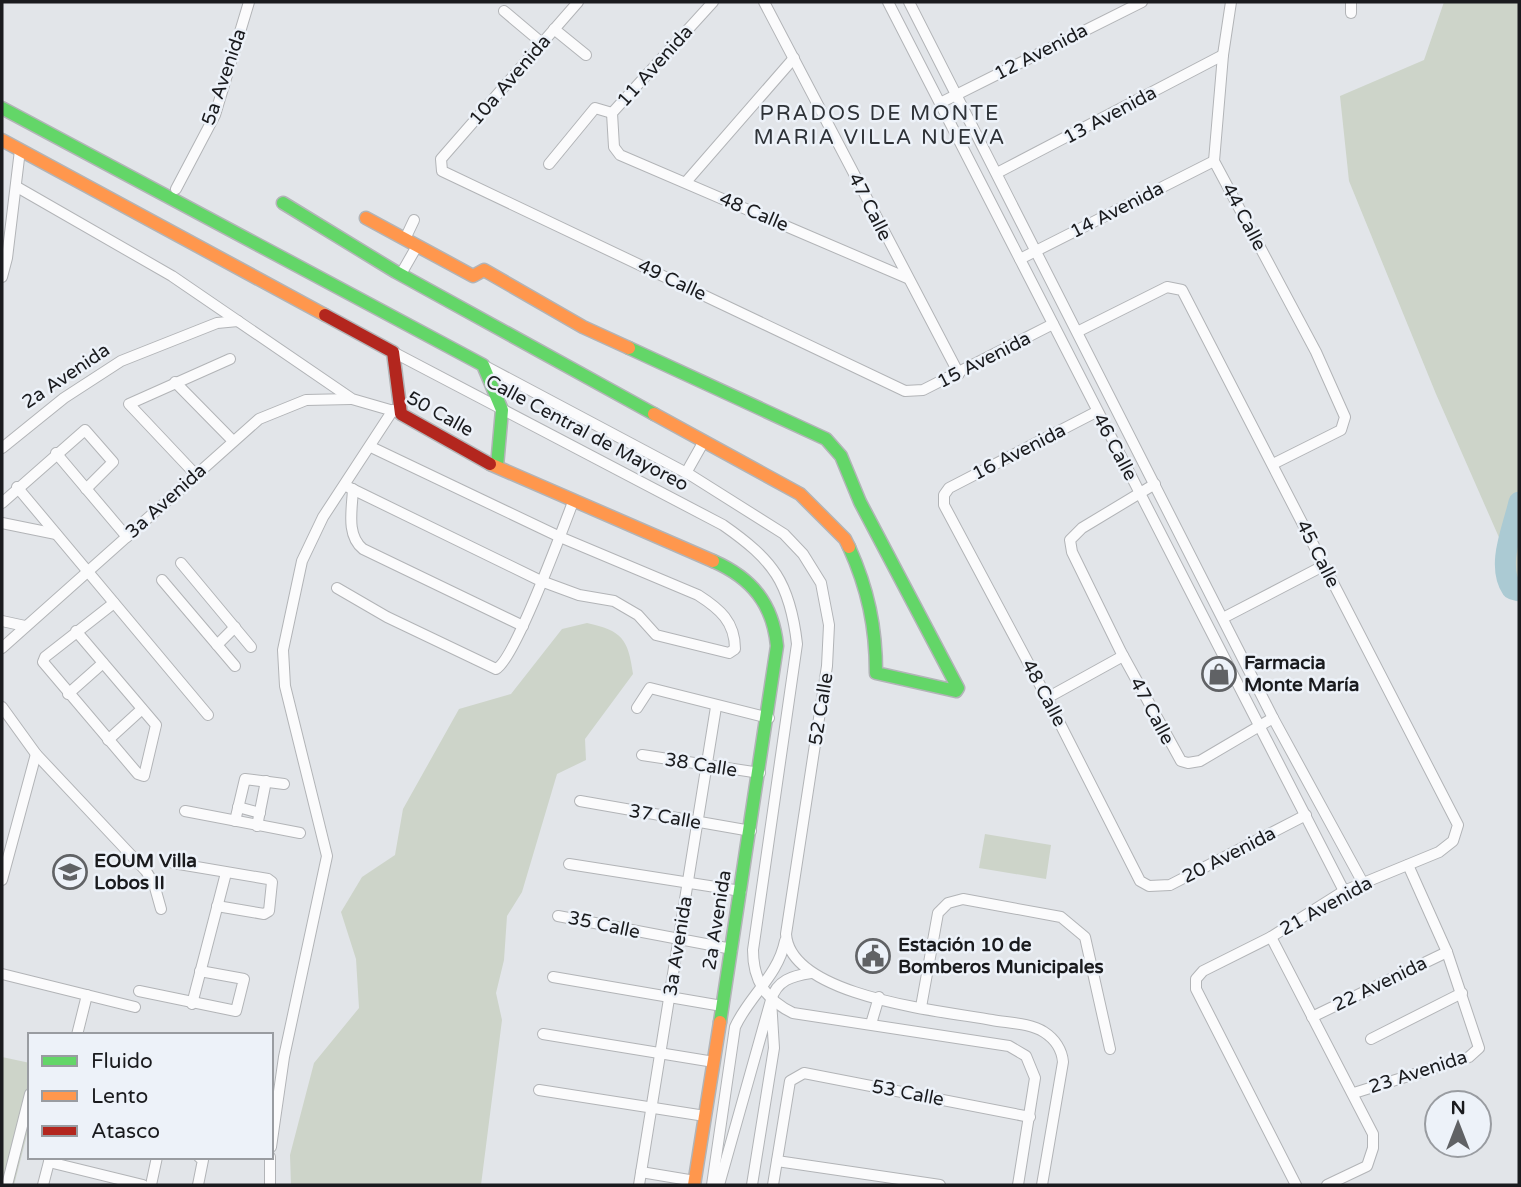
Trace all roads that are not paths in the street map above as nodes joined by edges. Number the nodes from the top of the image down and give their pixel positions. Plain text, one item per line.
1 (249, 2) edge
2 (578, 2) edge
3 (713, 2) edge
4 (764, 2) edge
5 (888, 2) edge
6 (909, 2) edge
7 (1142, 2) edge
8 (1231, 2) edge
9 (504, 11) dead end
10 (555, 29) junction
11 (542, 43) junction
12 (586, 55) dead end
13 (1223, 55) junction
14 (794, 58) junction
15 (956, 95) junction
16 (940, 103) junction
17 (2, 108) edge
18 (612, 113) junction
19 (612, 136) joint
20 (2, 141) edge
21 (20, 150) junction
22 (442, 159) joint
23 (1214, 161) junction
24 (549, 164) dead end
25 (997, 173) junction
26 (686, 182) junction
27 (17, 187) junction
28 (176, 188) dead end
29 (283, 203) dead end
30 (366, 218) dead end
31 (414, 220) dead end
32 (405, 239) junction
33 (417, 246) junction
34 (1035, 250) junction
35 (1020, 259) junction
36 (401, 274) junction
37 (2, 278) edge
38 (907, 278) junction
39 (238, 321) junction
40 (1053, 324) junction
41 (1079, 331) junction
42 (393, 352) junction
43 (230, 359) dead end
44 (484, 365) junction
45 (959, 374) junction
46 (175, 383) junction
47 (914, 392) joint
48 (352, 398) junction
49 (502, 410) junction
50 (397, 412) junction
51 (1096, 412) junction
52 (233, 441) junction
53 (704, 441) junction
54 (371, 447) junction
55 (2, 448) edge
56 (56, 453) junction
57 (1273, 464) junction
58 (497, 466) junction
59 (686, 473) junction
60 (196, 475) junction
61 (1155, 484) junction
62 (17, 488) junction
63 (349, 488) junction
64 (86, 489) junction
65 (1141, 493) junction
66 (944, 495) joint
67 (573, 502) junction
68 (2, 503) edge
69 (2, 523) edge
70 (56, 534) junction
71 (127, 537) junction
72 (560, 537) junction
73 (181, 563) dead end
74 (1323, 566) junction
75 (88, 572) junction
76 (162, 580) dead end
77 (541, 581) junction
78 (337, 588) dead end
79 (114, 603) junction
80 (1223, 618) junction
81 (2, 621) edge
82 (25, 626) junction
83 (523, 626) junction
84 (235, 627) junction
85 (76, 631) junction
86 (217, 645) junction
87 (251, 646) dead end
88 (2, 648) edge
89 (1122, 656) junction
90 (776, 662) joint
91 (103, 663) junction
92 (235, 666) dead end
93 (68, 694) junction
94 (1047, 698) junction
95 (2, 707) edge
96 (716, 707) junction
97 (637, 708) dead end
98 (142, 709) junction
99 (208, 715) dead end
100 (769, 718) junction
101 (1273, 718) junction
102 (1261, 726) junction
103 (108, 740) junction
104 (36, 754) junction
105 (642, 755) dead end
106 (707, 766) junction
107 (760, 774) junction
108 (266, 780) junction
109 (284, 784) dead end
110 (580, 801) dead end
111 (238, 807) junction
112 (185, 811) dead end
113 (260, 813) junction
114 (1306, 815) junction
115 (235, 821) junction
116 (698, 824) junction
117 (1458, 825) joint
118 (257, 826) junction
119 (751, 831) junction
120 (300, 833) dead end
121 (173, 863) dead end
122 (569, 864) dead end
123 (1408, 864) junction
124 (226, 873) junction
125 (2, 880) edge
126 (688, 882) junction
127 (1363, 883) junction
128 (1149, 886) joint
129 (741, 891) junction
130 (1344, 891) junction
131 (217, 906) junction
132 (161, 909) dead end
133 (558, 916) dead end
134 (786, 934) junction
135 (1270, 937) junction
136 (678, 941) junction
137 (732, 948) junction
138 (1447, 952) junction
139 (200, 971) junction
140 (811, 973) junction
141 (2, 974) edge
142 (553, 977) dead end
143 (760, 985) junction
144 (139, 990) dead end
145 (1462, 993) junction
146 (87, 995) junction
147 (671, 997) junction
148 (879, 997) junction
149 (771, 1000) junction
150 (192, 1004) junction
151 (722, 1006) junction
152 (135, 1007) dead end
153 (921, 1007) junction
154 (1312, 1017) junction
155 (871, 1024) junction
156 (78, 1033) edge
157 (543, 1034) dead end
158 (1371, 1039) dead end
159 (1110, 1049) dead end
160 (660, 1053) junction
161 (714, 1062) junction
162 (539, 1090) dead end
163 (1354, 1093) junction
164 (28, 1102) edge
165 (652, 1108) junction
166 (705, 1116) junction
167 (1030, 1117) junction
168 (273, 1133) edge
169 (157, 1159) edge
170 (202, 1159) edge
171 (270, 1159) edge
172 (50, 1160) edge
173 (777, 1161) junction
174 (641, 1172) junction
175 (694, 1183) edge
176 (7, 1185) edge
177 (43, 1185) edge
178 (143, 1185) edge
179 (151, 1185) edge
180 (198, 1185) edge
181 (270, 1185) edge
182 (639, 1185) edge
183 (712, 1185) edge
184 (719, 1185) edge
185 (752, 1185) edge
186 (773, 1185) edge
187 (940, 1185) edge
188 (1018, 1185) edge
189 (1042, 1185) edge
190 (1296, 1185) edge
191 (1327, 1185) edge

1 - 28 street, 5a Avenida
2 - 10 street, 10a Avenida
3 - 18 street, 11 Avenida
4 - 14 street, 47 Calle
5 - 16 street, 46 Calle
6 - 15 street, 46 Calle
7 - 15 street, 12 Avenida
8 - 13 street, 44 Calle
9 - 11 street
10 - 11 street, 10a Avenida
10 - 12 street
11 - 22 street, 10a Avenida
13 - 23 street, 44 Calle
13 - 25 street, 13 Avenida
14 - 26 street
14 - 38 street, 47 Calle
15 - 16 street, 12 Avenida
15 - 25 street, 46 Calle
16 - 35 street, 46 Calle
17 - 44 main road, Calle Central de Mayoreo
18 - 19 street, 11 Avenida
18 - 24 street
19 - 26 street, 48 Calle
20 - 21 main road, Calle Central de Mayoreo
21 - 27 street
21 - 42 main road, Calle Central de Mayoreo
22 - 47 street, 49 Calle
23 - 34 street, 14 Avenida
23 - 57 street, 44 Calle
25 - 34 street, 46 Calle
26 - 38 street, 48 Calle
27 - 37 street
27 - 39 street, 50 Calle
29 - 36 main road
30 - 32 main road
31 - 32 street
32 - 33 main road
33 - 36 street
33 - 53 main road
34 - 35 street, 14 Avenida
34 - 41 street, 46 Calle
35 - 40 street, 46 Calle
36 - 53 main road
38 - 45 street, 47 Calle
39 - 48 street, 50 Calle
39 - 55 street, 2a Avenida
40 - 45 street, 15 Avenida
40 - 51 street, 46 Calle
41 - 57 street, 45 Calle
41 - 61 street, 46 Calle
42 - 49 street, Calle Central de Mayoreo
42 - 50 main road
43 - 46 street
44 - 49 main road
44 - 59 street, 52 Calle
45 - 47 street, 15 Avenida
46 - 52 street
46 - 60 street
48 - 50 street, 50 Calle
48 - 52 street, 3a Avenida
49 - 58 main road
49 - 143 street, Calle Central de Mayoreo
50 - 54 street
50 - 58 main road, 50 Calle
51 - 65 street, 46 Calle
51 - 66 street, 16 Avenida
52 - 60 street, 3a Avenida
53 - 59 street
54 - 63 street
54 - 72 street
56 - 62 street
56 - 64 street
56 - 64 street
57 - 74 street, 45 Calle
58 - 67 main road, 50 Calle
59 - 134 street, 52 Calle
60 - 71 street, 3a Avenida
61 - 65 street
61 - 80 street, 46 Calle
62 - 68 street
62 - 70 street
63 - 77 street
63 - 83 street
63 - 168 street
64 - 71 street
65 - 89 street, 47 Calle
65 - 102 street, 46 Calle
66 - 94 street, 48 Calle
67 - 72 street
67 - 90 main road, 50 Calle
69 - 70 street
70 - 75 street
71 - 75 street, 3a Avenida
72 - 77 street
72 - 77 street
73 - 84 street
74 - 80 street
74 - 117 street, 45 Calle
75 - 79 street
75 - 82 street, 3a Avenida
76 - 86 street
77 - 83 street
78 - 83 street
79 - 85 street
79 - 99 street
80 - 101 street, 46 Calle
81 - 82 street
82 - 88 street, 3a Avenida
84 - 86 street
84 - 87 street
85 - 91 street
85 - 93 street
86 - 92 street
89 - 94 street
89 - 102 street, 47 Calle
90 - 100 main road, 2a Avenida
91 - 93 street
91 - 98 street
93 - 103 street
94 - 128 street, 48 Calle
95 - 104 street
96 - 97 street
96 - 100 street
96 - 106 street, 3a Avenida
98 - 103 street
98 - 103 street
100 - 107 main road, 2a Avenida
101 - 102 street
101 - 127 street, 46 Calle
102 - 114 street, 46 Calle
104 - 125 street
104 - 132 street
105 - 106 street, 38 Calle
106 - 107 street, 38 Calle
106 - 116 street, 3a Avenida
107 - 119 main road, 2a Avenida
108 - 109 street
108 - 111 street
108 - 113 street
110 - 116 street, 37 Calle
111 - 113 street
111 - 115 street
112 - 115 street
113 - 118 street
114 - 128 street, 20 Avenida
114 - 130 street, 46 Calle
115 - 118 street
116 - 119 street, 37 Calle
116 - 126 street, 3a Avenida
117 - 123 street, 21 Avenida
118 - 120 street
119 - 129 main road, 2a Avenida
121 - 124 street
122 - 126 street
123 - 127 street, 21 Avenida
123 - 138 street
124 - 131 street
124 - 131 street
126 - 129 street
126 - 136 street, 3a Avenida
127 - 130 street, 21 Avenida
129 - 137 main road, 2a Avenida
130 - 135 street, 21 Avenida
131 - 139 street
133 - 136 street, 35 Calle
134 - 140 street
134 - 143 street, 52 Calle
135 - 154 street
135 - 190 street, 21 Avenida
136 - 137 street, 35 Calle
136 - 147 street, 3a Avenida
137 - 151 main road, 2a Avenida
138 - 145 street
138 - 154 street, 22 Avenida
139 - 150 street
139 - 150 street
140 - 148 street
140 - 149 street
141 - 146 street
142 - 147 street
143 - 149 street
143 - 183 street, 52 Calle
144 - 150 street
145 - 158 street
145 - 163 street, 23 Avenida
146 - 152 street
146 - 156 street
147 - 151 street
147 - 160 street, 3a Avenida
148 - 153 street
148 - 155 street
149 - 155 street
149 - 184 street
149 - 185 street
151 - 161 main road, 2a Avenida
153 - 159 street
153 - 189 street
154 - 163 street
155 - 167 street
157 - 160 street
160 - 161 street
160 - 165 street, 3a Avenida
161 - 166 main road, 2a Avenida
162 - 165 street
163 - 191 street
164 - 176 street
165 - 166 street
165 - 174 street, 3a Avenida
166 - 175 main road, 2a Avenida
167 - 173 street, 53 Calle
167 - 188 street
169 - 179 street
170 - 180 street
171 - 181 street
172 - 177 street
172 - 178 street
173 - 186 street
173 - 187 street
174 - 175 street
174 - 182 street, 3a Avenida

